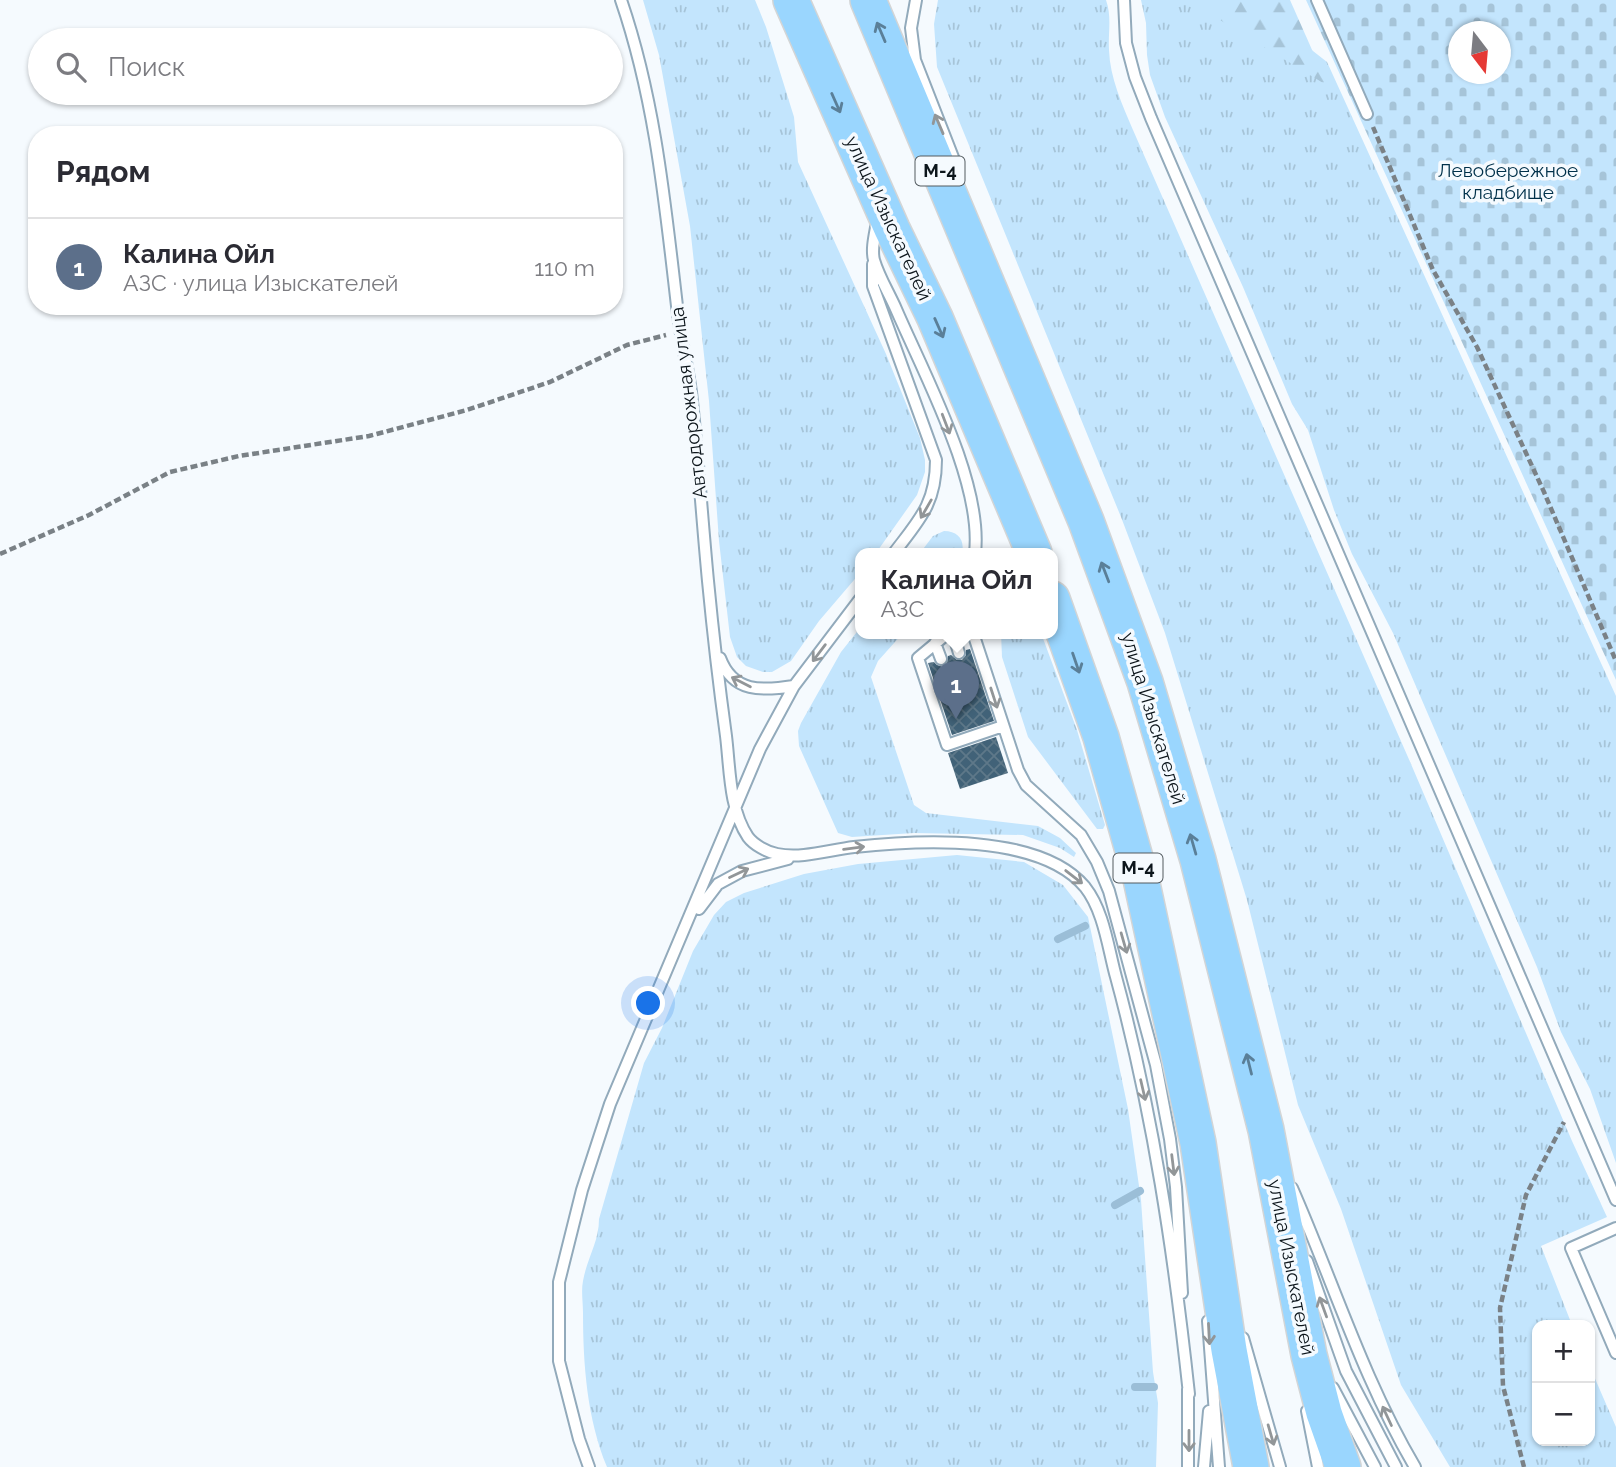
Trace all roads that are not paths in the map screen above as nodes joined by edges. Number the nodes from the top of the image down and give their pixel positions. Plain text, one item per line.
1 (621, 0) edge
2 (791, 0) edge
3 (867, 0) edge
4 (916, 0) edge
5 (1124, 0) edge
6 (1317, 0) edge
7 (1367, 114) road end
8 (958, 172) dead end
9 (879, 200) junction
10 (975, 222) dead end
11 (873, 258) junction
12 (987, 282) junction
13 (898, 548) edge
14 (976, 548) edge
15 (1032, 548) edge
16 (855, 606) edge
17 (1058, 616) edge
18 (713, 638) junction
19 (941, 639) edge
20 (953, 639) edge
21 (976, 639) edge
22 (935, 643) junction
23 (959, 653) dead end
24 (941, 659) dead end
25 (794, 686) junction
26 (1003, 726) junction
27 (736, 810) junction
28 (815, 854) junction
29 (680, 942) junction
30 (1266, 1130) junction
31 (1198, 1143) junction
32 (1616, 1200) edge
33 (1616, 1228) edge
34 (1297, 1233) dead end
35 (1292, 1263) junction
36 (1205, 1269) dead end
37 (1233, 1297) dead end
38 (1208, 1310) dead end
39 (1234, 1336) junction
40 (1616, 1353) edge
41 (1322, 1359) dead end
42 (1212, 1380) junction
43 (1189, 1394) junction
44 (1305, 1404) dead end
45 (1308, 1417) junction
46 (1256, 1426) dead end
47 (1349, 1461) edge
48 (1394, 1464) edge
49 (589, 1467) edge
50 (1188, 1467) edge
51 (1204, 1467) edge
52 (1211, 1467) edge
53 (1219, 1467) edge
54 (1239, 1467) edge
55 (1251, 1467) edge
56 (1280, 1467) edge
57 (1318, 1467) edge
58 (1325, 1467) edge
59 (1375, 1467) edge
60 (1416, 1467) edge

1 - 18 lane, Автодорожная улица
2 -> 9 highway, улица Изыскателей
12 -> 3 highway, улица Изыскателей / М-4
8 -> 4 lane
5 - 32 lane
6 - 7 lane
9 - 11 lane
9 -> 15 highway, улица Изыскателей
10 - 12 lane
11 -> 13 lane
11 -> 14 lane
30 -> 12 highway, улица Изыскателей / М-4
16 -> 25 lane
17 -> 31 highway, М-4
25 -> 18 lane
18 - 27 lane, Автодорожная улица
19 - 22 lane
20 - 23 lane
21 -> 26 lane
22 - 24 lane
22 - 26 lane
25 - 27 lane
26 -> 43 lane
27 - 28 lane
27 - 29 lane
29 -> 28 lane
28 -> 43 lane
29 - 49 lane
30 - 34 lane
30 - 35 highway, улица Изыскателей / М-4
60 -> 30 lane
31 - 36 lane
31 - 37 lane
31 - 39 highway, М-4
33 - 40 lane
35 - 41 lane
35 - 47 highway, улица Изыскателей / М-4
48 -> 35 lane
38 -> 42 lane
39 - 46 lane
39 - 54 lane
39 - 55 highway, М-4
39 -> 56 lane
42 - 51 lane
42 - 52 lane
42 - 53 lane
43 -> 50 lane
44 - 45 lane
45 - 57 lane
45 - 58 lane
47 - 59 lane

